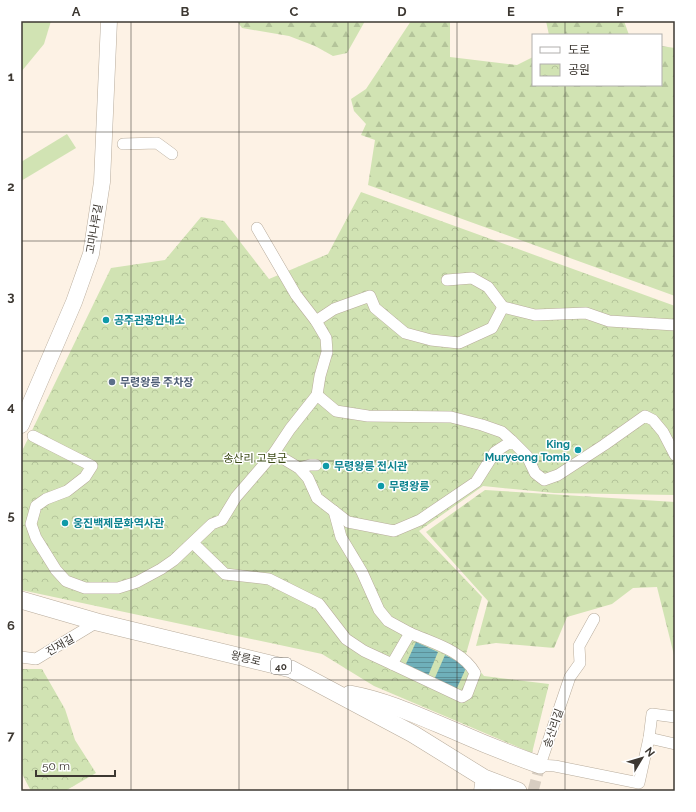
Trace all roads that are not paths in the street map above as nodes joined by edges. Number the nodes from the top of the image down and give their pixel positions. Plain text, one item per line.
1 (109, 21) edge
2 (123, 144) dead end
3 (172, 154) dead end
4 (257, 228) dead end
5 (446, 280) dead end
6 (503, 307) junction
7 (316, 321) junction
8 (675, 325) edge
9 (317, 395) junction
10 (21, 425) edge
11 (33, 436) dead end
12 (512, 441) junction
13 (274, 453) junction
14 (675, 455) edge
15 (316, 465) dead end
16 (299, 468) junction
17 (334, 511) junction
18 (193, 543) junction
19 (21, 600) edge
20 (594, 619) dead end
21 (97, 622) junction
22 (410, 633) junction
23 (21, 657) edge
24 (392, 664) junction
25 (332, 691) junction
26 (675, 717) edge
27 (648, 738) junction
28 (675, 744) edge
29 (540, 765) junction
30 (483, 785) edge
31 (518, 791) edge

1 - 10 main road, 고마나루길
2 - 3 street
4 - 7 street
5 - 6 street
6 - 7 street
6 - 8 street
7 - 9 street
9 - 12 street
9 - 13 street
11 - 18 street
12 - 14 street
12 - 17 street
13 - 16 street
13 - 18 street
15 - 16 street
16 - 17 street
17 - 22 street
18 - 24 street
19 - 21 main road, 왕릉로 / 40
20 - 29 street, 송산리길
21 - 23 street, 진재길
21 - 25 main road, 왕릉로 / 40
22 - 24 street
22 - 24 street
25 - 29 main road
25 - 30 main road, 왕릉로 / 40
26 - 27 street
27 - 28 street
27 - 29 street
30 - 31 main road, 왕릉로 / 40

